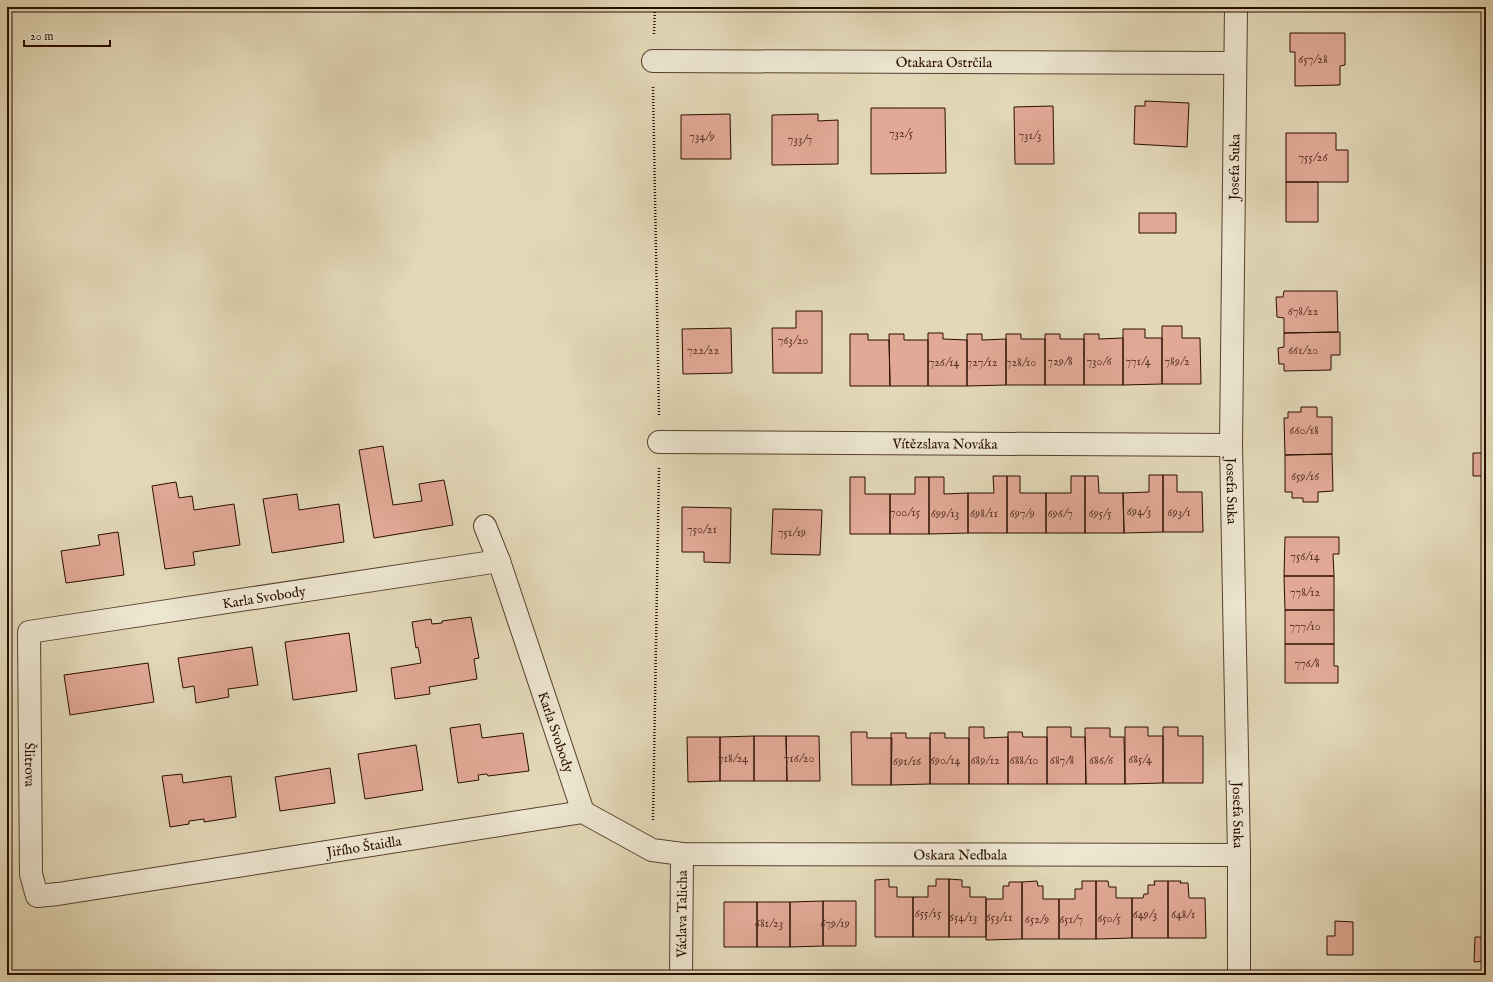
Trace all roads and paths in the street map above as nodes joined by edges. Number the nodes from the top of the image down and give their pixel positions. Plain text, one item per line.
1 (1236, 7) edge
2 (653, 61) dead end
3 (1235, 63) junction
4 (659, 442) dead end
5 (1231, 445) junction
6 (485, 526) dead end
7 (499, 561) junction
8 (29, 632) joint
9 (583, 812) junction
10 (682, 854) junction
11 (1239, 855) junction
12 (37, 896) joint
13 (681, 975) edge
14 (1240, 975) edge

1 - 3 street, Josefa Suka
2 - 3 street, Otakara Ostrčila
3 - 5 street, Josefa Suka
4 - 5 street, Vítězslava Nováka
5 - 11 street, Josefa Suka
6 - 7 street, Karla Svobody
7 - 8 street, Karla Svobody
7 - 9 street, Karla Svobody
8 - 12 street, Šlitrova
9 - 10 street
9 - 12 street, Jiřího Štaidla
10 - 11 street, Oskara Nedbala
10 - 13 street, Václava Talicha
11 - 14 street, Josefa Suka

